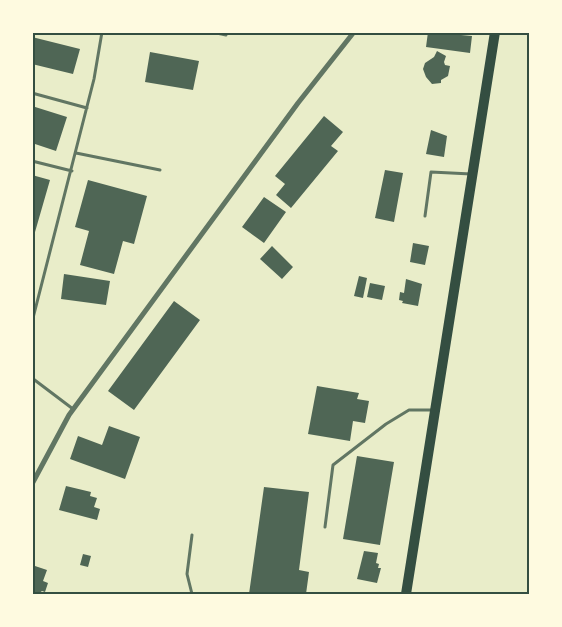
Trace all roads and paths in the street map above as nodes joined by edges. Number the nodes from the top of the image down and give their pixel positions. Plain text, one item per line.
1 (102, 32) edge
2 (212, 32) edge
3 (354, 32) edge
4 (495, 32) edge
5 (226, 35) dead end
6 (32, 93) edge
7 (87, 108) junction
8 (76, 153) junction
9 (32, 161) edge
10 (160, 170) dead end
11 (72, 171) junction
12 (472, 174) junction
13 (425, 216) dead end
14 (34, 311) edge
15 (32, 322) edge
16 (32, 378) edge
17 (73, 409) junction
18 (435, 410) junction
19 (32, 484) edge
20 (325, 527) dead end
21 (192, 535) dead end
22 (192, 594) edge
23 (406, 594) edge

1 - 7 lane
2 - 5 lane
3 - 17 street
4 - 12 main road
6 - 7 lane
7 - 8 lane
8 - 10 lane
8 - 11 lane
9 - 11 lane
11 - 14 lane
12 - 13 lane
12 - 18 main road
14 - 15 lane
16 - 17 lane
17 - 19 street
18 - 20 lane
18 - 23 main road
21 - 22 lane

